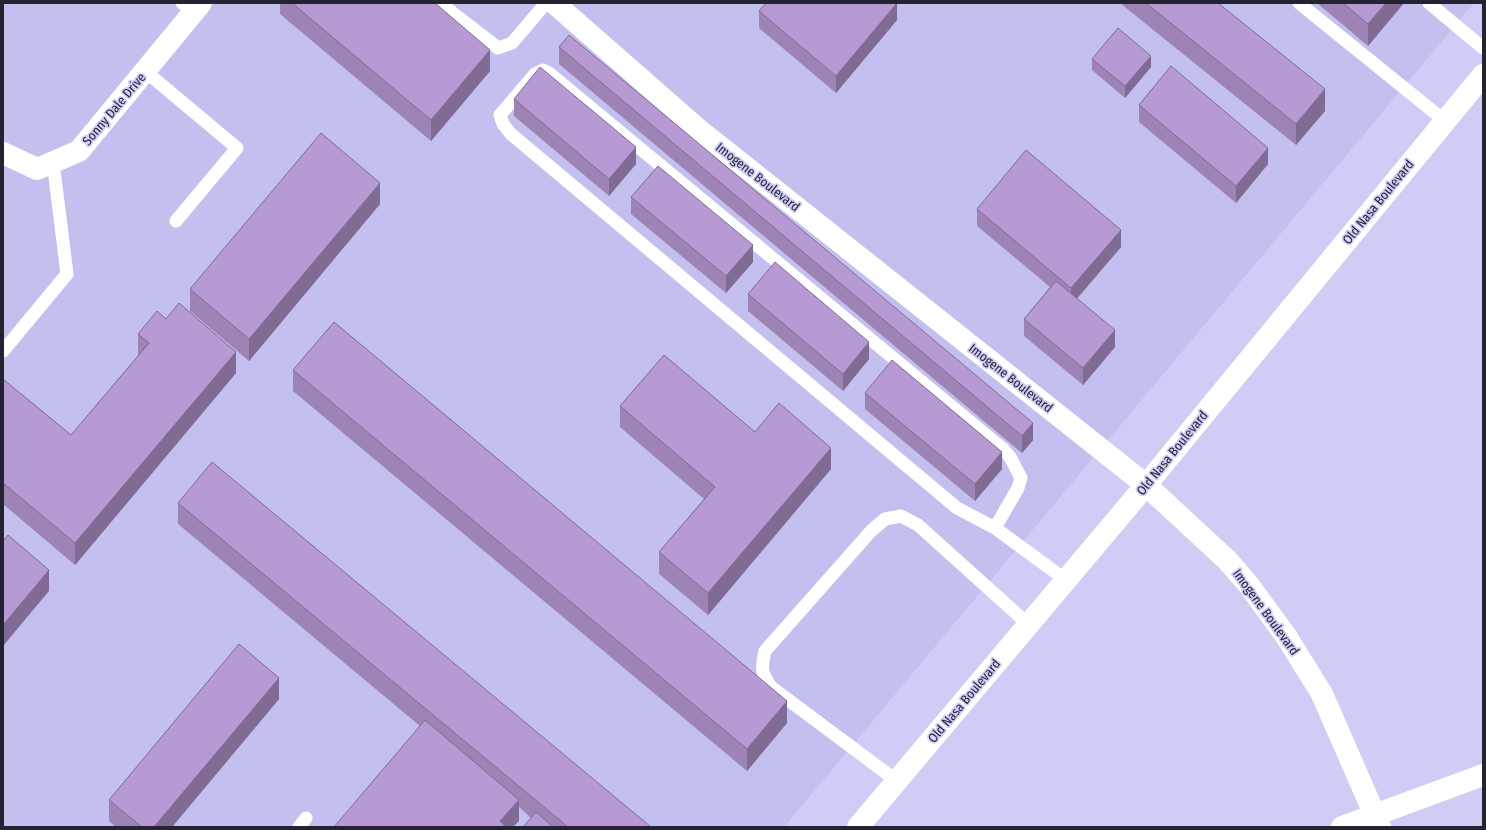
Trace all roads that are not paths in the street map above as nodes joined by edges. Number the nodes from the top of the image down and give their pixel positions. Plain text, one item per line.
1 (440, 3) edge
2 (546, 3) edge
3 (554, 3) edge
4 (1299, 3) edge
5 (1429, 3) edge
6 (192, 6) edge
7 (1483, 48) edge
8 (145, 71) junction
9 (1483, 75) edge
10 (1445, 121) junction
11 (3, 153) edge
12 (53, 162) junction
13 (176, 221) dead end
14 (3, 351) edge
15 (1146, 485) junction
16 (996, 528) junction
17 (1066, 580) junction
18 (1028, 624) junction
19 (1483, 775) edge
20 (897, 782) junction
21 (1377, 821) edge
22 (858, 827) edge
23 (1342, 827) edge

1 - 2 lane
3 - 15 street, Imogene Boulevard
4 - 10 lane
5 - 7 lane
6 - 8 street, Sonny Dale Drive
8 - 12 street, Sonny Dale Drive
8 - 13 lane
9 - 10 street, Old Nasa Boulevard
10 - 15 street, Old Nasa Boulevard
11 - 12 street, Sonny Dale Drive
12 - 14 lane
15 - 17 street, Old Nasa Boulevard
15 - 21 street, Imogene Boulevard
16 - 16 lane
16 - 17 lane
17 - 18 street, Old Nasa Boulevard
18 - 20 street, Old Nasa Boulevard
18 - 20 lane
19 - 21 street
20 - 22 street, Old Nasa Boulevard
21 - 23 street

